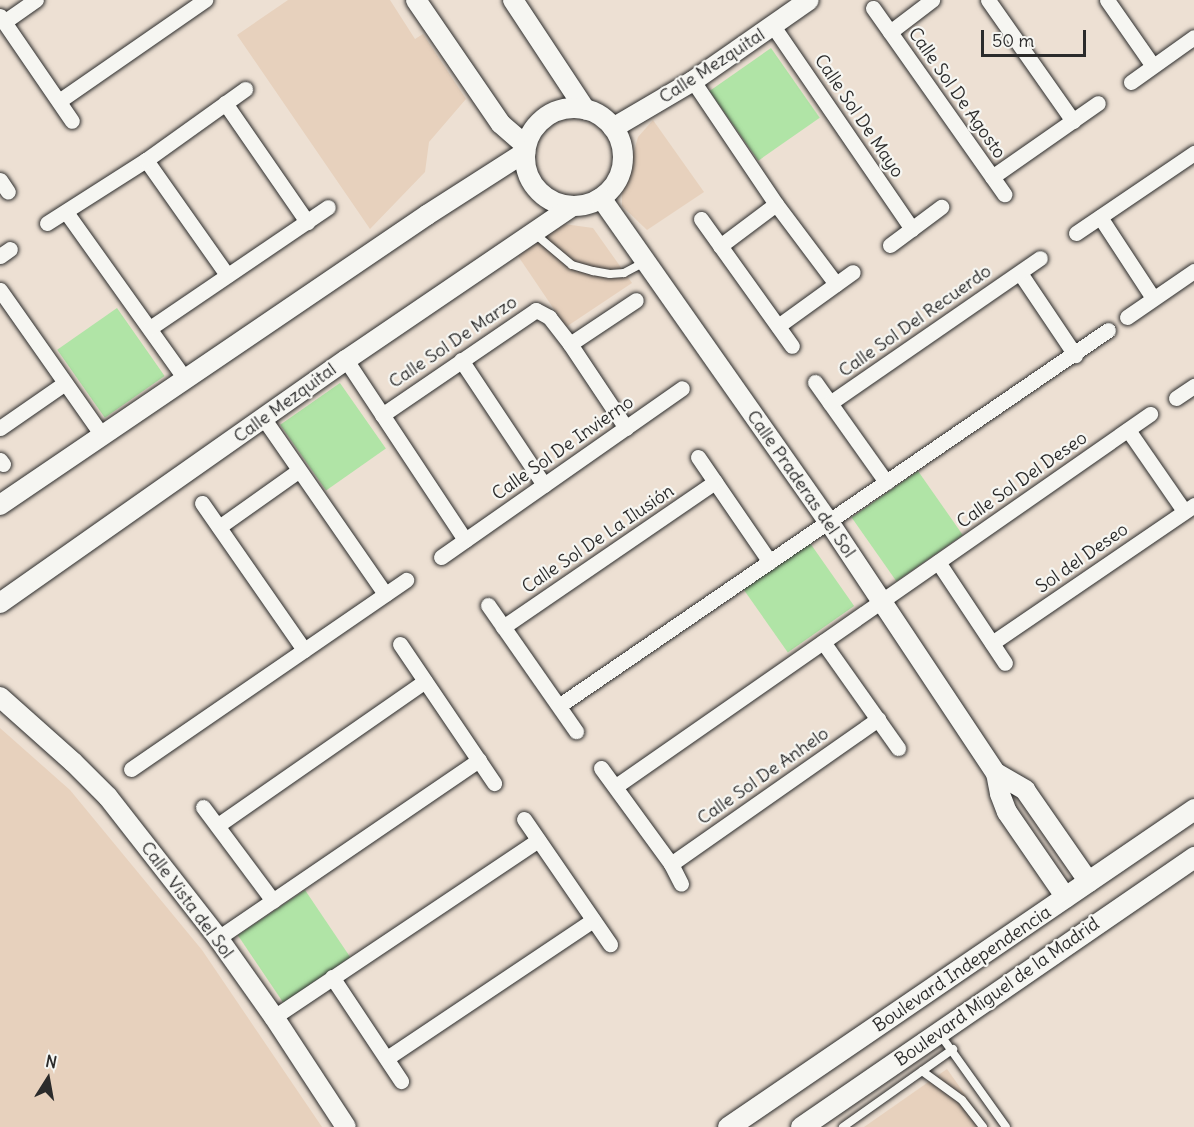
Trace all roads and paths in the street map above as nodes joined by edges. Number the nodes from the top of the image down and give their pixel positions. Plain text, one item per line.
1 (36, 0) edge
2 (205, 0) edge
3 (416, 0) edge
4 (513, 0) edge
5 (809, 0) edge
6 (932, 0) edge
7 (988, 0) edge
8 (1107, 0) edge
9 (873, 8) dead end
10 (2, 19) edge
11 (773, 26) junction
12 (890, 32) junction
13 (1194, 37) edge
14 (1153, 66) junction
15 (693, 81) junction
16 (1131, 82) dead end
17 (244, 89) dead end
18 (58, 102) junction
19 (225, 103) junction
20 (1098, 104) dead end
21 (585, 109) junction
22 (72, 121) dead end
23 (1073, 121) junction
24 (614, 128) junction
25 (526, 149) junction
26 (1194, 153) edge
27 (146, 160) junction
28 (992, 177) junction
29 (1004, 194) dead end
30 (601, 198) junction
31 (776, 204) junction
32 (573, 206) junction
33 (328, 207) dead end
34 (941, 207) dead end
35 (66, 212) junction
36 (1100, 217) junction
37 (701, 219) dead end
38 (307, 222) junction
39 (47, 223) dead end
40 (912, 229) junction
41 (534, 232) junction
42 (1076, 233) dead end
43 (890, 245) dead end
44 (720, 246) junction
45 (1040, 258) dead end
46 (645, 262) junction
47 (1194, 271) edge
48 (853, 272) dead end
49 (1020, 273) junction
50 (227, 275) junction
51 (836, 284) junction
52 (0, 290) edge
53 (1153, 298) junction
54 (636, 300) dead end
55 (1127, 317) dead end
56 (777, 326) junction
57 (150, 328) junction
58 (1108, 330) dead end
59 (570, 344) junction
60 (792, 346) dead end
61 (1075, 355) junction
62 (346, 360) junction
63 (461, 360) junction
64 (184, 379) junction
65 (815, 382) dead end
66 (65, 383) junction
67 (1194, 386) edge
68 (682, 388) dead end
69 (1176, 398) dead end
70 (830, 404) junction
71 (1150, 414) dead end
72 (382, 415) junction
73 (264, 419) junction
74 (0, 428) edge
75 (626, 428) junction
76 (1128, 430) junction
77 (102, 435) junction
78 (698, 458) dead end
79 (298, 471) junction
80 (716, 482) junction
81 (886, 482) junction
82 (544, 485) junction
83 (202, 503) dead end
84 (0, 505) edge
85 (1189, 508) edge
86 (829, 522) junction
87 (219, 527) junction
88 (465, 540) junction
89 (441, 557) dead end
90 (770, 562) junction
91 (938, 562) junction
92 (406, 580) dead end
93 (385, 594) junction
94 (881, 602) junction
95 (0, 603) edge
96 (488, 605) dead end
97 (503, 627) junction
98 (823, 642) junction
99 (992, 643) junction
100 (400, 644) dead end
101 (304, 650) junction
102 (1005, 663) dead end
103 (425, 681) junction
104 (0, 697) edge
105 (560, 705) junction
106 (878, 719) junction
107 (576, 731) dead end
108 (898, 748) dead end
109 (478, 760) junction
110 (131, 768) dead end
111 (601, 768) dead end
112 (996, 773) junction
113 (494, 783) dead end
114 (616, 786) junction
115 (204, 807) dead end
116 (1194, 809) edge
117 (524, 819) dead end
118 (218, 825) junction
119 (538, 840) junction
120 (1194, 857) edge
121 (671, 864) junction
122 (1089, 882) junction
123 (681, 884) dead end
124 (1066, 898) junction
125 (273, 901) junction
126 (593, 920) junction
127 (218, 939) junction
128 (610, 944) dead end
129 (332, 977) junction
130 (274, 1017) junction
131 (939, 1033) junction
132 (952, 1049) junction
133 (387, 1058) junction
134 (922, 1071) junction
135 (401, 1081) dead end
136 (980, 1126) edge
137 (346, 1127) edge
138 (728, 1127) edge
139 (801, 1127) edge
140 (843, 1127) edge
141 (1006, 1127) edge

1 - 10 street
2 - 18 street
3 - 25 street
4 - 21 street
5 - 11 street, Calle Mezquital
6 - 12 street, Calle Sol De Agosto
7 - 23 street
8 - 14 street
9 - 12 street, Calle Sol De Agosto
10 - 18 street
11 - 15 street, Calle Mezquital
11 - 40 street, Calle Sol De Mayo
12 - 28 street, Calle Sol De Agosto
13 - 14 street
14 - 16 street
15 - 24 street, Calle Mezquital
15 - 31 street
17 - 19 street
18 - 22 street
19 - 27 street
19 - 38 street
20 - 23 street, Calle Sol De Agosto
21 - 24 street
21 - 25 street
23 - 28 street, Calle Sol De Agosto
24 - 30 street
25 - 32 street
25 - 64 street
26 - 36 street
27 - 35 street
27 - 50 street
28 - 29 street, Calle Sol De Agosto
30 - 32 street
30 - 46 street, Calle Praderas del Sol
31 - 44 street
31 - 51 street
32 - 41 street, Calle Mezquital
33 - 38 street
34 - 40 street
35 - 39 street
35 - 57 street
36 - 42 street
36 - 53 street
37 - 44 street
38 - 50 street
40 - 43 street
41 - 46 lane
41 - 62 street, Calle Mezquital
44 - 56 street
45 - 49 street
46 - 86 street, Calle Praderas del Sol
47 - 53 street
48 - 51 street
49 - 61 street, Calle Sol Del Recuerdo
49 - 70 street, Calle Sol Del Recuerdo
50 - 57 street
51 - 56 street
52 - 66 street
53 - 55 street
54 - 59 street
56 - 60 street
57 - 64 street
58 - 61 street
59 - 63 street, Calle Sol De Marzo
59 - 75 street, Calle Sol De Marzo
61 - 81 street
62 - 72 street
62 - 73 street, Calle Mezquital
63 - 72 street, Calle Sol De Marzo
63 - 82 street
64 - 77 street
65 - 70 street
66 - 74 street
66 - 77 street
67 - 69 street
68 - 75 street, Calle Sol De Invierno
70 - 81 street
71 - 76 street, Calle Sol Del Deseo
72 - 88 street
73 - 79 street
73 - 95 street, Calle Mezquital
75 - 82 street, Calle Sol De Invierno
76 - 85 street
76 - 91 street, Calle Sol Del Deseo
77 - 84 street
78 - 80 street
79 - 87 street
79 - 93 street
80 - 90 street
80 - 97 street, Calle Sol De La Ilusión
81 - 86 street
82 - 88 street, Calle Sol De Invierno
83 - 87 street
85 - 99 street, Sol del Deseo
86 - 90 street
86 - 94 street, Calle Praderas del Sol
87 - 101 street
88 - 89 street, Calle Sol De Invierno
90 - 105 street
91 - 94 street, Calle Sol Del Deseo
91 - 99 street
92 - 93 street
93 - 101 street
94 - 98 street
94 - 112 street, Calle Praderas del Sol
96 - 97 street
97 - 105 street
98 - 106 street
98 - 114 street
99 - 102 street
100 - 103 street
101 - 110 street
103 - 109 street
103 - 118 street
104 - 127 street, Calle Vista del Sol
105 - 107 street
106 - 108 street
106 - 121 street, Calle Sol De Anhelo
109 - 113 street
109 - 125 street
111 - 114 street
112 - 122 street
112 - 124 street
114 - 121 street
115 - 118 street
116 - 122 main road, Boulevard Independencia
117 - 119 street
118 - 125 street
119 - 126 street
119 - 129 street
120 - 131 main road, Boulevard Miguel de la Madrid
121 - 123 street
122 - 124 main road, Boulevard Independencia
124 - 138 main road, Boulevard Independencia
125 - 127 street
126 - 128 street
126 - 133 street
127 - 130 street, Calle Vista del Sol
129 - 130 street
129 - 133 street
130 - 137 street, Calle Vista del Sol
131 - 132 lane
131 - 139 main road, Boulevard Miguel de la Madrid
132 - 134 lane
132 - 141 lane
133 - 135 street
134 - 136 lane
134 - 140 lane

